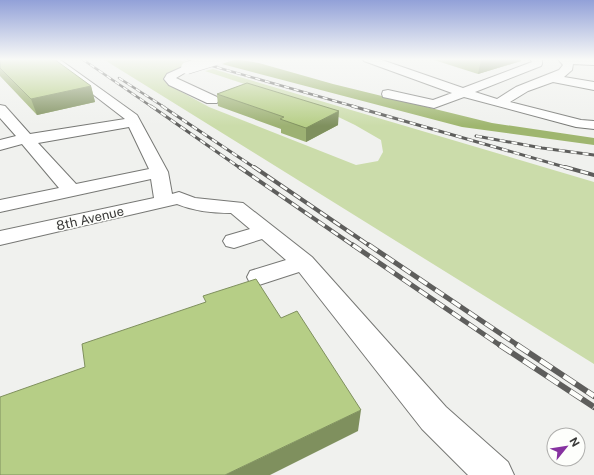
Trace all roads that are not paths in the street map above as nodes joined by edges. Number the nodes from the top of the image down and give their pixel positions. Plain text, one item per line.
1 (82, 81) edge
2 (172, 81) edge
3 (431, 81) edge
4 (494, 81) edge
5 (543, 81) edge
6 (569, 81) edge
7 (594, 86) edge
8 (464, 93) junction
9 (388, 94) dead end
10 (212, 100) dead end
11 (500, 103) junction
12 (100, 114) dead end
13 (11, 122) edge
14 (134, 122) junction
15 (113, 125) junction
16 (594, 125) edge
17 (0, 145) edge
18 (159, 172) junction
19 (72, 191) junction
20 (171, 200) junction
21 (0, 206) edge
22 (236, 207) junction
23 (203, 217) dead end
24 (266, 231) junction
25 (0, 238) edge
26 (234, 241) dead end
27 (304, 262) junction
28 (259, 277) dead end
29 (495, 475) edge

1 - 14 lane
2 - 10 lane, bridge
3 - 8 lane
4 - 8 lane
5 - 11 lane
6 - 7 lane
8 - 9 lane
8 - 11 lane
11 - 16 lane
12 - 15 lane
13 - 15 lane
13 - 17 lane
13 - 19 lane
14 - 15 lane
14 - 18 lane
18 - 19 lane
18 - 20 lane
19 - 21 lane
20 - 22 lane
20 - 25 lane, 8th Avenue
22 - 23 lane
22 - 24 lane
24 - 26 lane
24 - 27 lane
27 - 28 lane
27 - 29 lane

